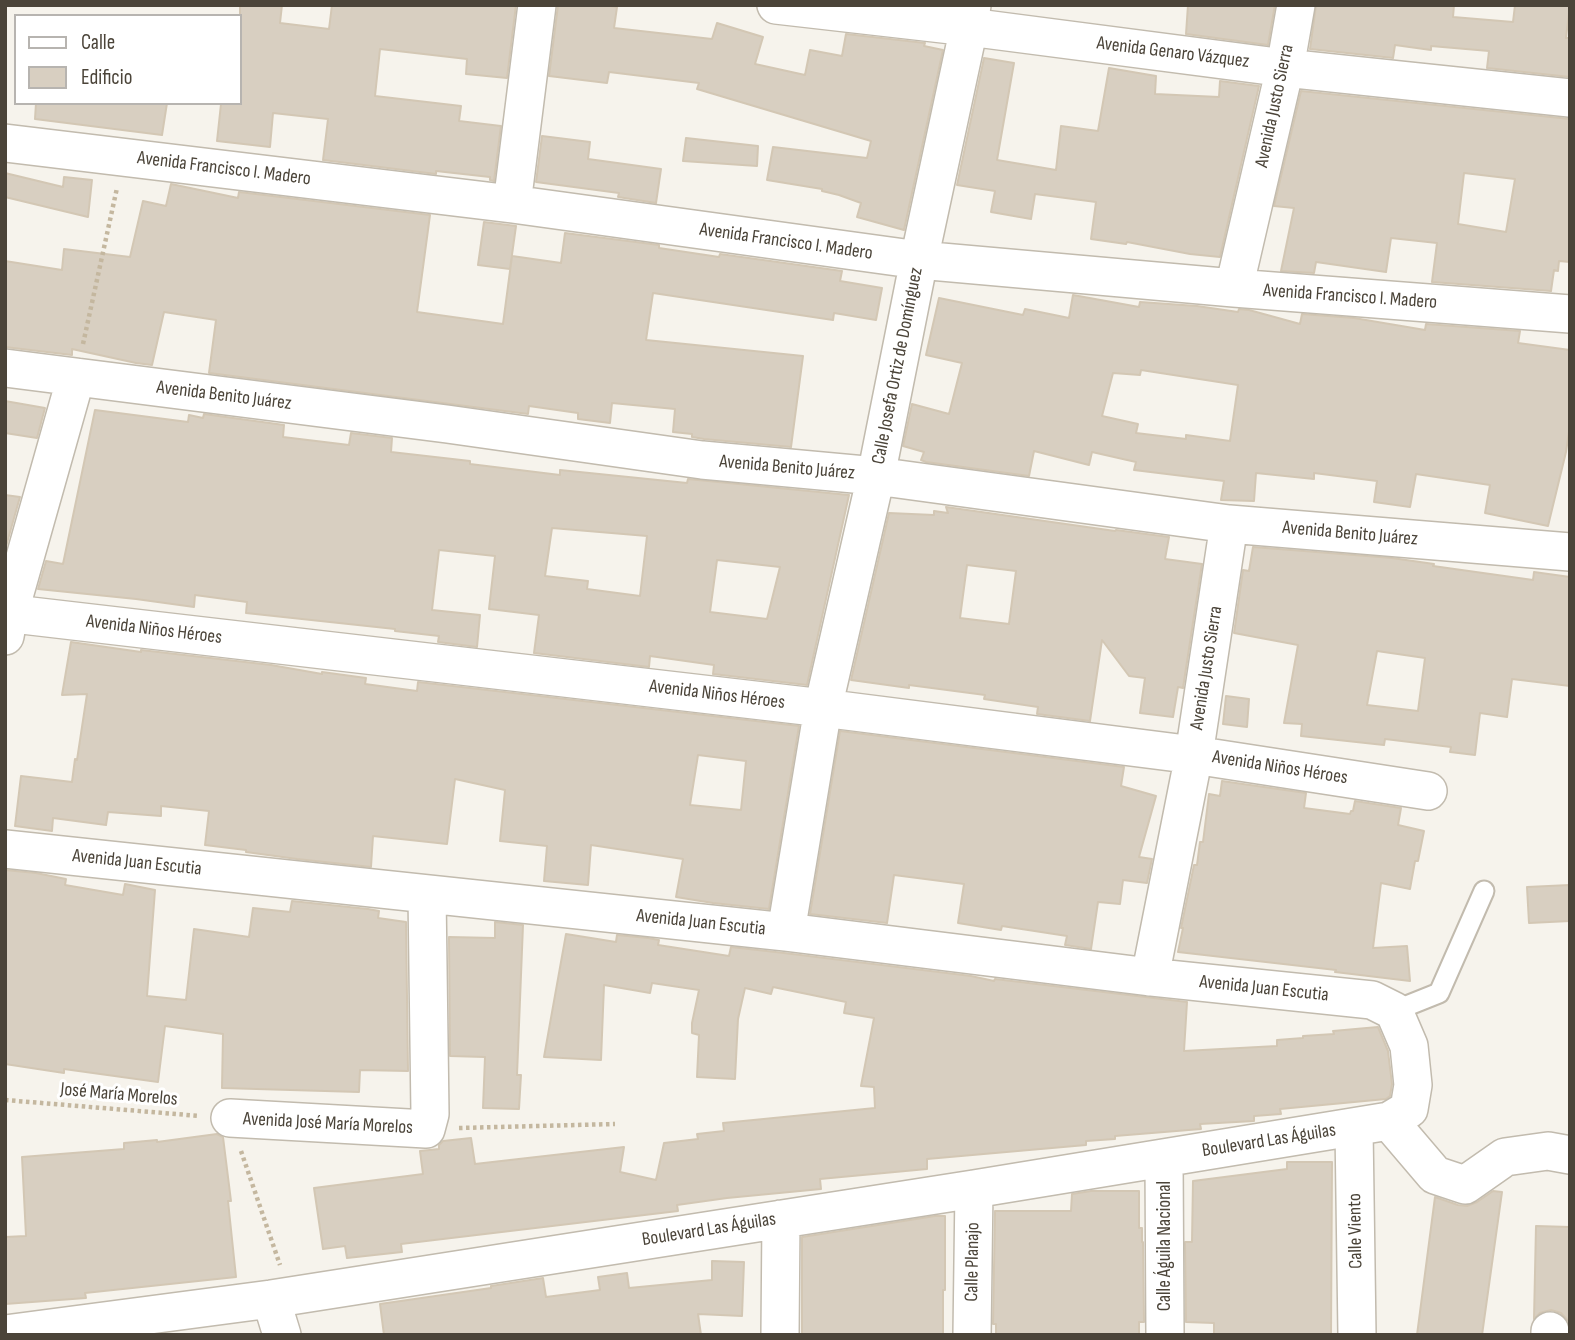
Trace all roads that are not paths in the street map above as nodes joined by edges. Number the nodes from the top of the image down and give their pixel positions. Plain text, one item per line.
1 (537, 5) edge
2 (776, 5) edge
3 (1296, 5) edge
4 (970, 16) edge
5 (1284, 68) junction
6 (1570, 98) edge
7 (5, 143) edge
8 (512, 204) junction
9 (919, 260) junction
10 (1234, 288) junction
11 (1570, 314) edge
12 (5, 369) edge
13 (76, 377) junction
14 (876, 476) junction
15 (1229, 524) junction
16 (1568, 543) edge
17 (6, 622) edge
18 (823, 708) junction
19 (1194, 755) junction
20 (1428, 791) dead end
21 (5, 849) edge
22 (1484, 891) dead end
23 (427, 894) junction
24 (786, 932) junction
25 (1150, 977) junction
26 (1394, 1011) junction
27 (1399, 1115) junction
28 (230, 1118) road end
29 (1354, 1128) junction
30 (1570, 1154) edge
31 (1164, 1158) junction
32 (974, 1189) junction
33 (781, 1219) junction
34 (281, 1298) junction
35 (5, 1334) edge
36 (282, 1335) edge
37 (780, 1335) edge
38 (972, 1335) edge
39 (1165, 1335) edge
40 (1357, 1335) edge

1 - 8 street
2 - 4 street, Avenida Genaro Vázquez
3 - 5 street, Avenida Justo Sierra
4 - 5 street, Avenida Genaro Vázquez
4 - 9 street, Calle Josefa Ortiz de Domínguez
5 - 6 street, Avenida Genaro Vázquez
5 - 10 street, Avenida Justo Sierra
7 - 8 street, Avenida Francisco I. Madero
8 - 9 street, Avenida Francisco I. Madero
9 - 10 street, Avenida Francisco I. Madero
9 - 14 street, Calle Josefa Ortiz de Domínguez
10 - 11 street, Avenida Francisco I. Madero
12 - 13 street, Avenida Benito Juárez
13 - 14 street, Avenida Benito Juárez
13 - 17 street
14 - 15 street, Avenida Benito Juárez
14 - 18 street, Calle Josefa Ortiz de Domínguez
15 - 16 street, Avenida Benito Juárez
15 - 19 street, Avenida Justo Sierra
17 - 18 street, Avenida Niños Héroes
18 - 19 street, Avenida Niños Héroes
18 - 24 street, Calle Josefa Ortiz de Domínguez
19 - 20 street, Avenida Niños Héroes
19 - 25 street, Avenida Justo Sierra
21 - 23 street, Avenida Juan Escutia
22 - 26 lane
23 - 24 street, Avenida Juan Escutia
23 - 28 street, Avenida José María Morelos
24 - 25 street, Avenida Juan Escutia
25 - 26 street, Avenida Juan Escutia
26 - 27 street
27 - 29 street, Boulevard Las Águilas
27 - 30 street
29 - 31 street, Boulevard Las Águilas
29 - 40 street, Calle Viento
31 - 32 street, Boulevard Las Águilas
31 - 39 street, Calle Águila Nacional
32 - 33 street, Boulevard Las Águilas
32 - 38 street, Calle Planajo
33 - 34 street, Boulevard Las Águilas
33 - 37 street
34 - 35 street, Boulevard Las Águilas
34 - 36 street

